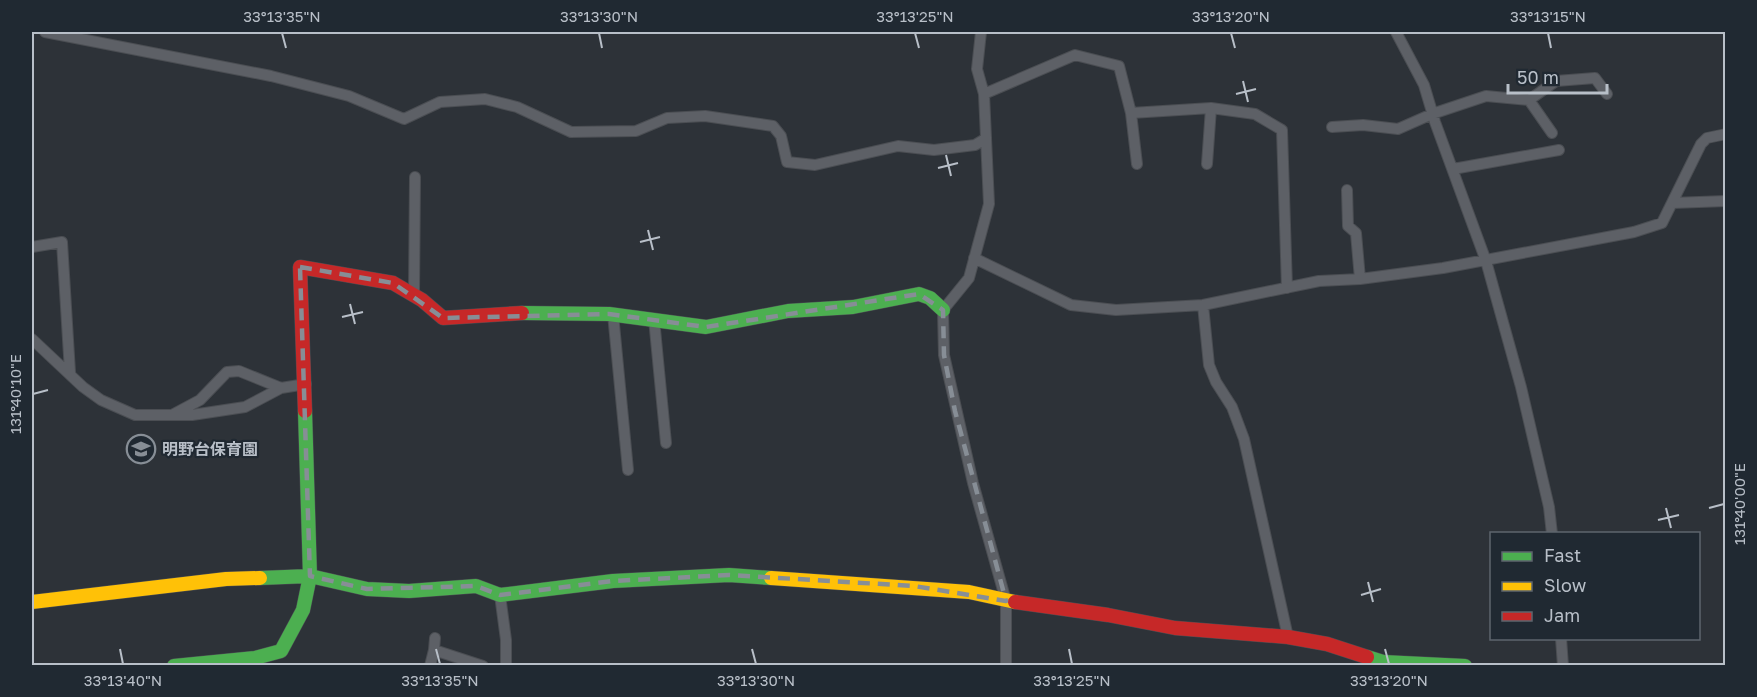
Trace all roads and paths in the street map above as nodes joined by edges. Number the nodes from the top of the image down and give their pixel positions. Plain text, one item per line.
1 (45, 32) edge
2 (981, 32) edge
3 (1396, 32) edge
4 (984, 94) junction
5 (1607, 94) dead end
6 (1529, 99) junction
7 (1211, 108) junction
8 (1131, 113) junction
9 (1432, 114) junction
10 (1332, 127) dead end
11 (1552, 133) dead end
12 (1725, 134) edge
13 (985, 139) junction
14 (1558, 150) dead end
15 (1137, 164) dead end
16 (1208, 164) dead end
17 (1453, 169) junction
18 (415, 177) dead end
19 (1347, 190) dead end
20 (1725, 201) edge
21 (1672, 203) junction
22 (32, 247) edge
23 (974, 258) junction
24 (1486, 261) junction
25 (1360, 279) junction
26 (1287, 288) junction
27 (414, 295) junction
28 (1203, 305) junction
29 (943, 310) junction
30 (613, 314) junction
31 (654, 319) junction
32 (32, 339) edge
33 (70, 372) junction
34 (306, 384) junction
35 (281, 388) junction
36 (171, 415) junction
37 (666, 443) dead end
38 (628, 470) dead end
39 (1552, 532) edge
40 (310, 576) junction
41 (500, 595) junction
42 (1006, 601) junction
43 (32, 602) edge
44 (1288, 637) junction
45 (435, 638) dead end
46 (1561, 640) edge
47 (434, 650) junction
48 (466, 663) edge
49 (1383, 664) edge
50 (174, 666) edge
51 (430, 666) edge
52 (483, 666) edge
53 (506, 666) edge
54 (1006, 666) edge
55 (1465, 666) edge
56 (1563, 666) edge

1 - 13 street
2 - 4 street
3 - 9 street
4 - 8 street
4 - 13 street
5 - 6 street
6 - 9 street
6 - 11 street
7 - 8 street
7 - 16 street
7 - 26 street
8 - 15 street
9 - 10 street
9 - 17 street
12 - 21 street
13 - 23 street
14 - 17 street
17 - 24 street
18 - 27 street
19 - 25 street
20 - 21 street
21 - 24 street
22 - 33 street
23 - 28 street
23 - 29 street
24 - 25 street
24 - 39 street
25 - 26 street
26 - 28 street
27 - 30 street
27 - 34 street
28 - 44 street
29 - 31 street
29 - 42 street
30 - 31 street
30 - 38 street
31 - 37 street
32 - 33 street
33 - 36 street
34 - 35 street
34 - 40 street
35 - 36 street
35 - 36 street
40 - 41 street
40 - 43 street
40 - 50 street
41 - 42 street
41 - 53 street
42 - 44 street
42 - 54 street
44 - 49 street
45 - 47 street
46 - 56 street
47 - 48 street
47 - 51 street
48 - 52 street
49 - 55 street

